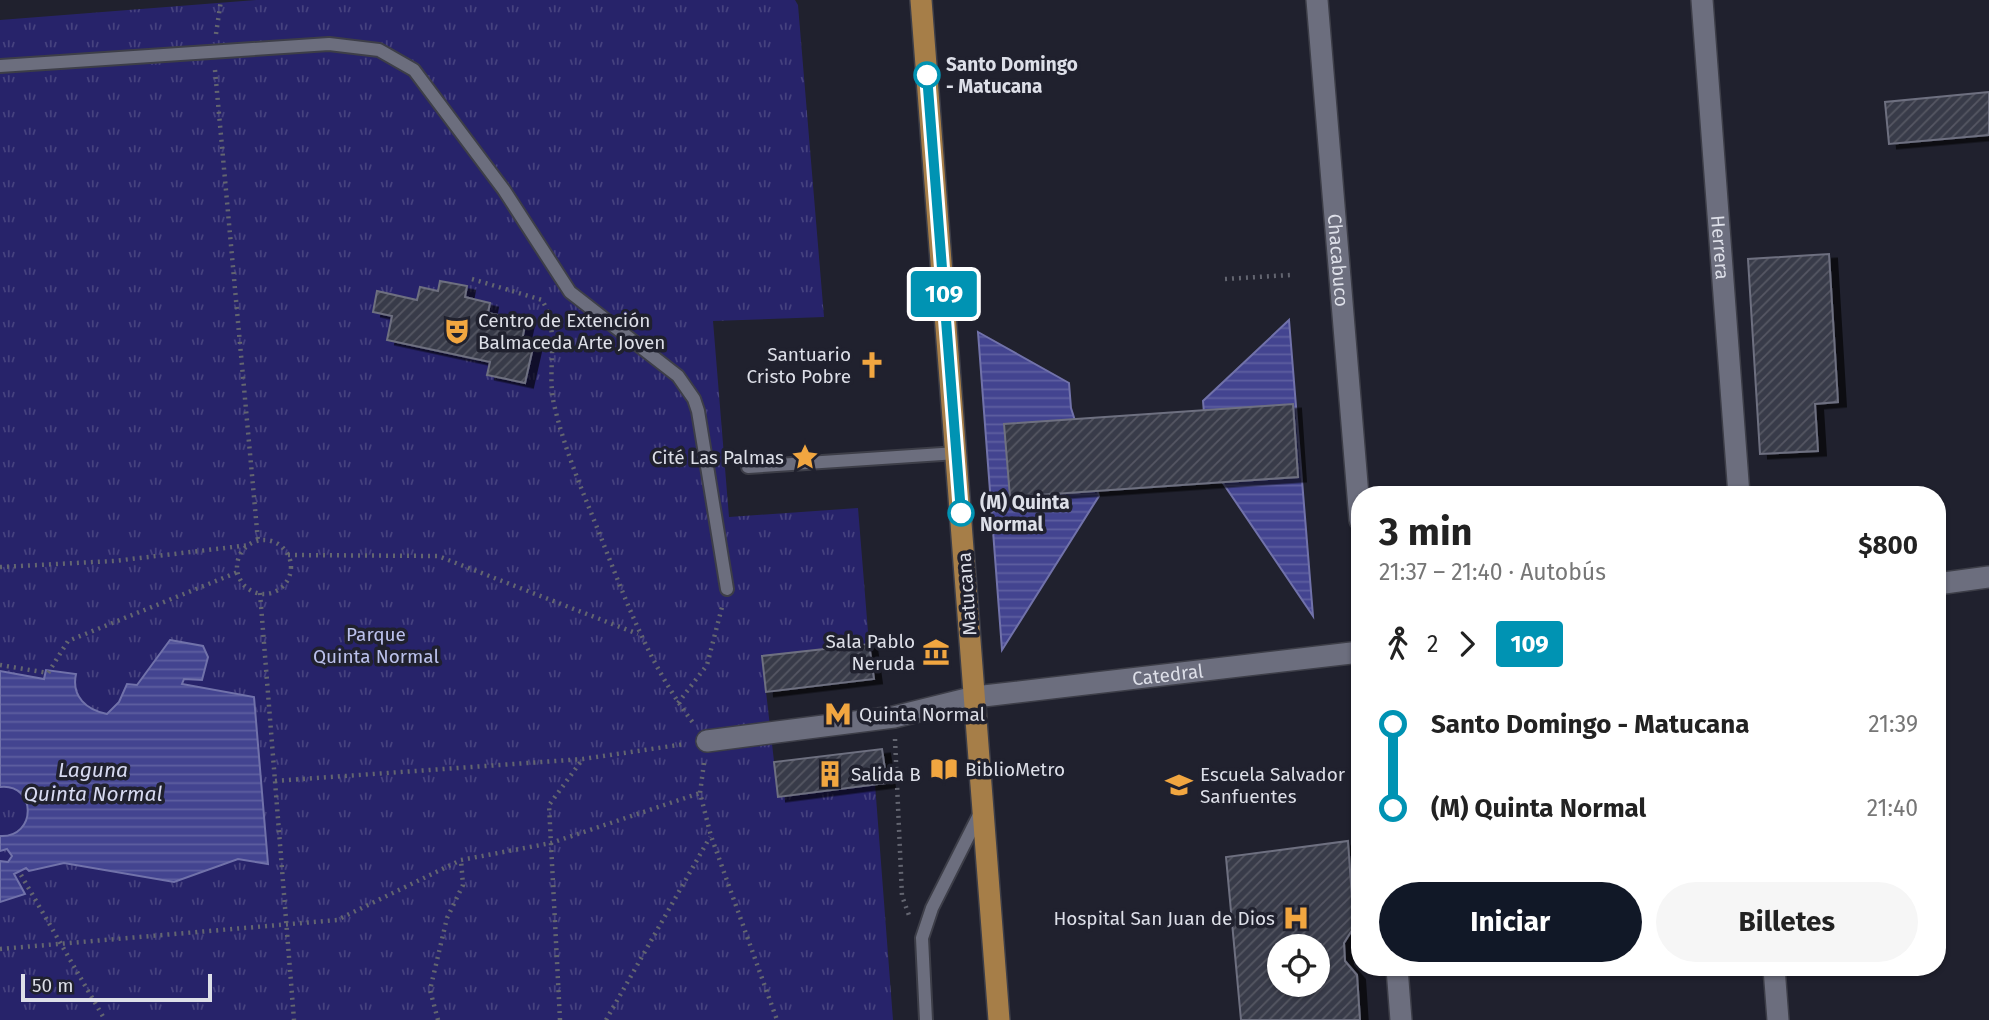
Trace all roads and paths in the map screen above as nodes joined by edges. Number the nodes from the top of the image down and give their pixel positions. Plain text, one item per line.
1 (221, 0) edge
2 (921, 0) edge
3 (1317, 0) edge
4 (1702, 0) edge
5 (214, 50) junction
6 (0, 66) edge
7 (1290, 275) dead end
8 (472, 279) dead end
9 (1224, 279) dead end
10 (957, 453) junction
11 (748, 467) dead end
12 (1357, 486) edge
13 (1738, 486) edge
14 (258, 541) junction
15 (250, 545) junction
16 (288, 555) junction
17 (0, 567) edge
18 (238, 572) junction
19 (1989, 577) edge
20 (1946, 583) edge
21 (727, 589) joint
22 (260, 593) junction
23 (1351, 653) edge
24 (0, 665) edge
25 (975, 697) junction
26 (678, 703) dead end
27 (894, 717) junction
28 (707, 741) joint
29 (583, 759) junction
30 (275, 781) junction
31 (700, 793) dead end
32 (984, 806) junction
33 (551, 843) junction
34 (461, 859) junction
35 (21, 875) dead end
36 (286, 926) junction
37 (60, 943) junction
38 (0, 949) edge
39 (921, 954) junction
40 (1398, 976) edge
41 (1775, 976) edge
42 (105, 1020) edge
43 (294, 1020) edge
44 (438, 1020) edge
45 (560, 1020) edge
46 (606, 1020) edge
47 (777, 1020) edge
48 (926, 1020) edge
49 (999, 1020) edge
50 (1401, 1020) edge
51 (1778, 1020) edge

1 - 5 path
2 - 10 main road, Matucana
3 - 12 street, Chacabuco
4 - 13 street, Herrera
5 - 6 lane
5 - 14 path
5 - 21 lane
7 - 9 path
8 - 16 path
10 - 11 lane
10 - 25 main road, Matucana
14 - 15 path
14 - 16 path
15 - 17 path
15 - 18 path
16 - 22 path
18 - 22 path
18 - 24 path
19 - 20 street
21 - 26 path
22 - 30 path
23 - 25 street, Catedral
25 - 27 street, Catedral
25 - 32 main road, Matucana
27 - 28 street, Catedral
27 - 39 path
28 - 29 path
29 - 30 path
29 - 33 path
30 - 36 path
31 - 33 path
32 - 39 lane
32 - 49 main road, Matucana
33 - 34 path
33 - 45 path
34 - 36 path
34 - 44 path
35 - 37 path
36 - 37 path
36 - 43 path
37 - 38 path
37 - 42 path
39 - 48 lane
40 - 50 street
41 - 51 street
46 - 47 path

